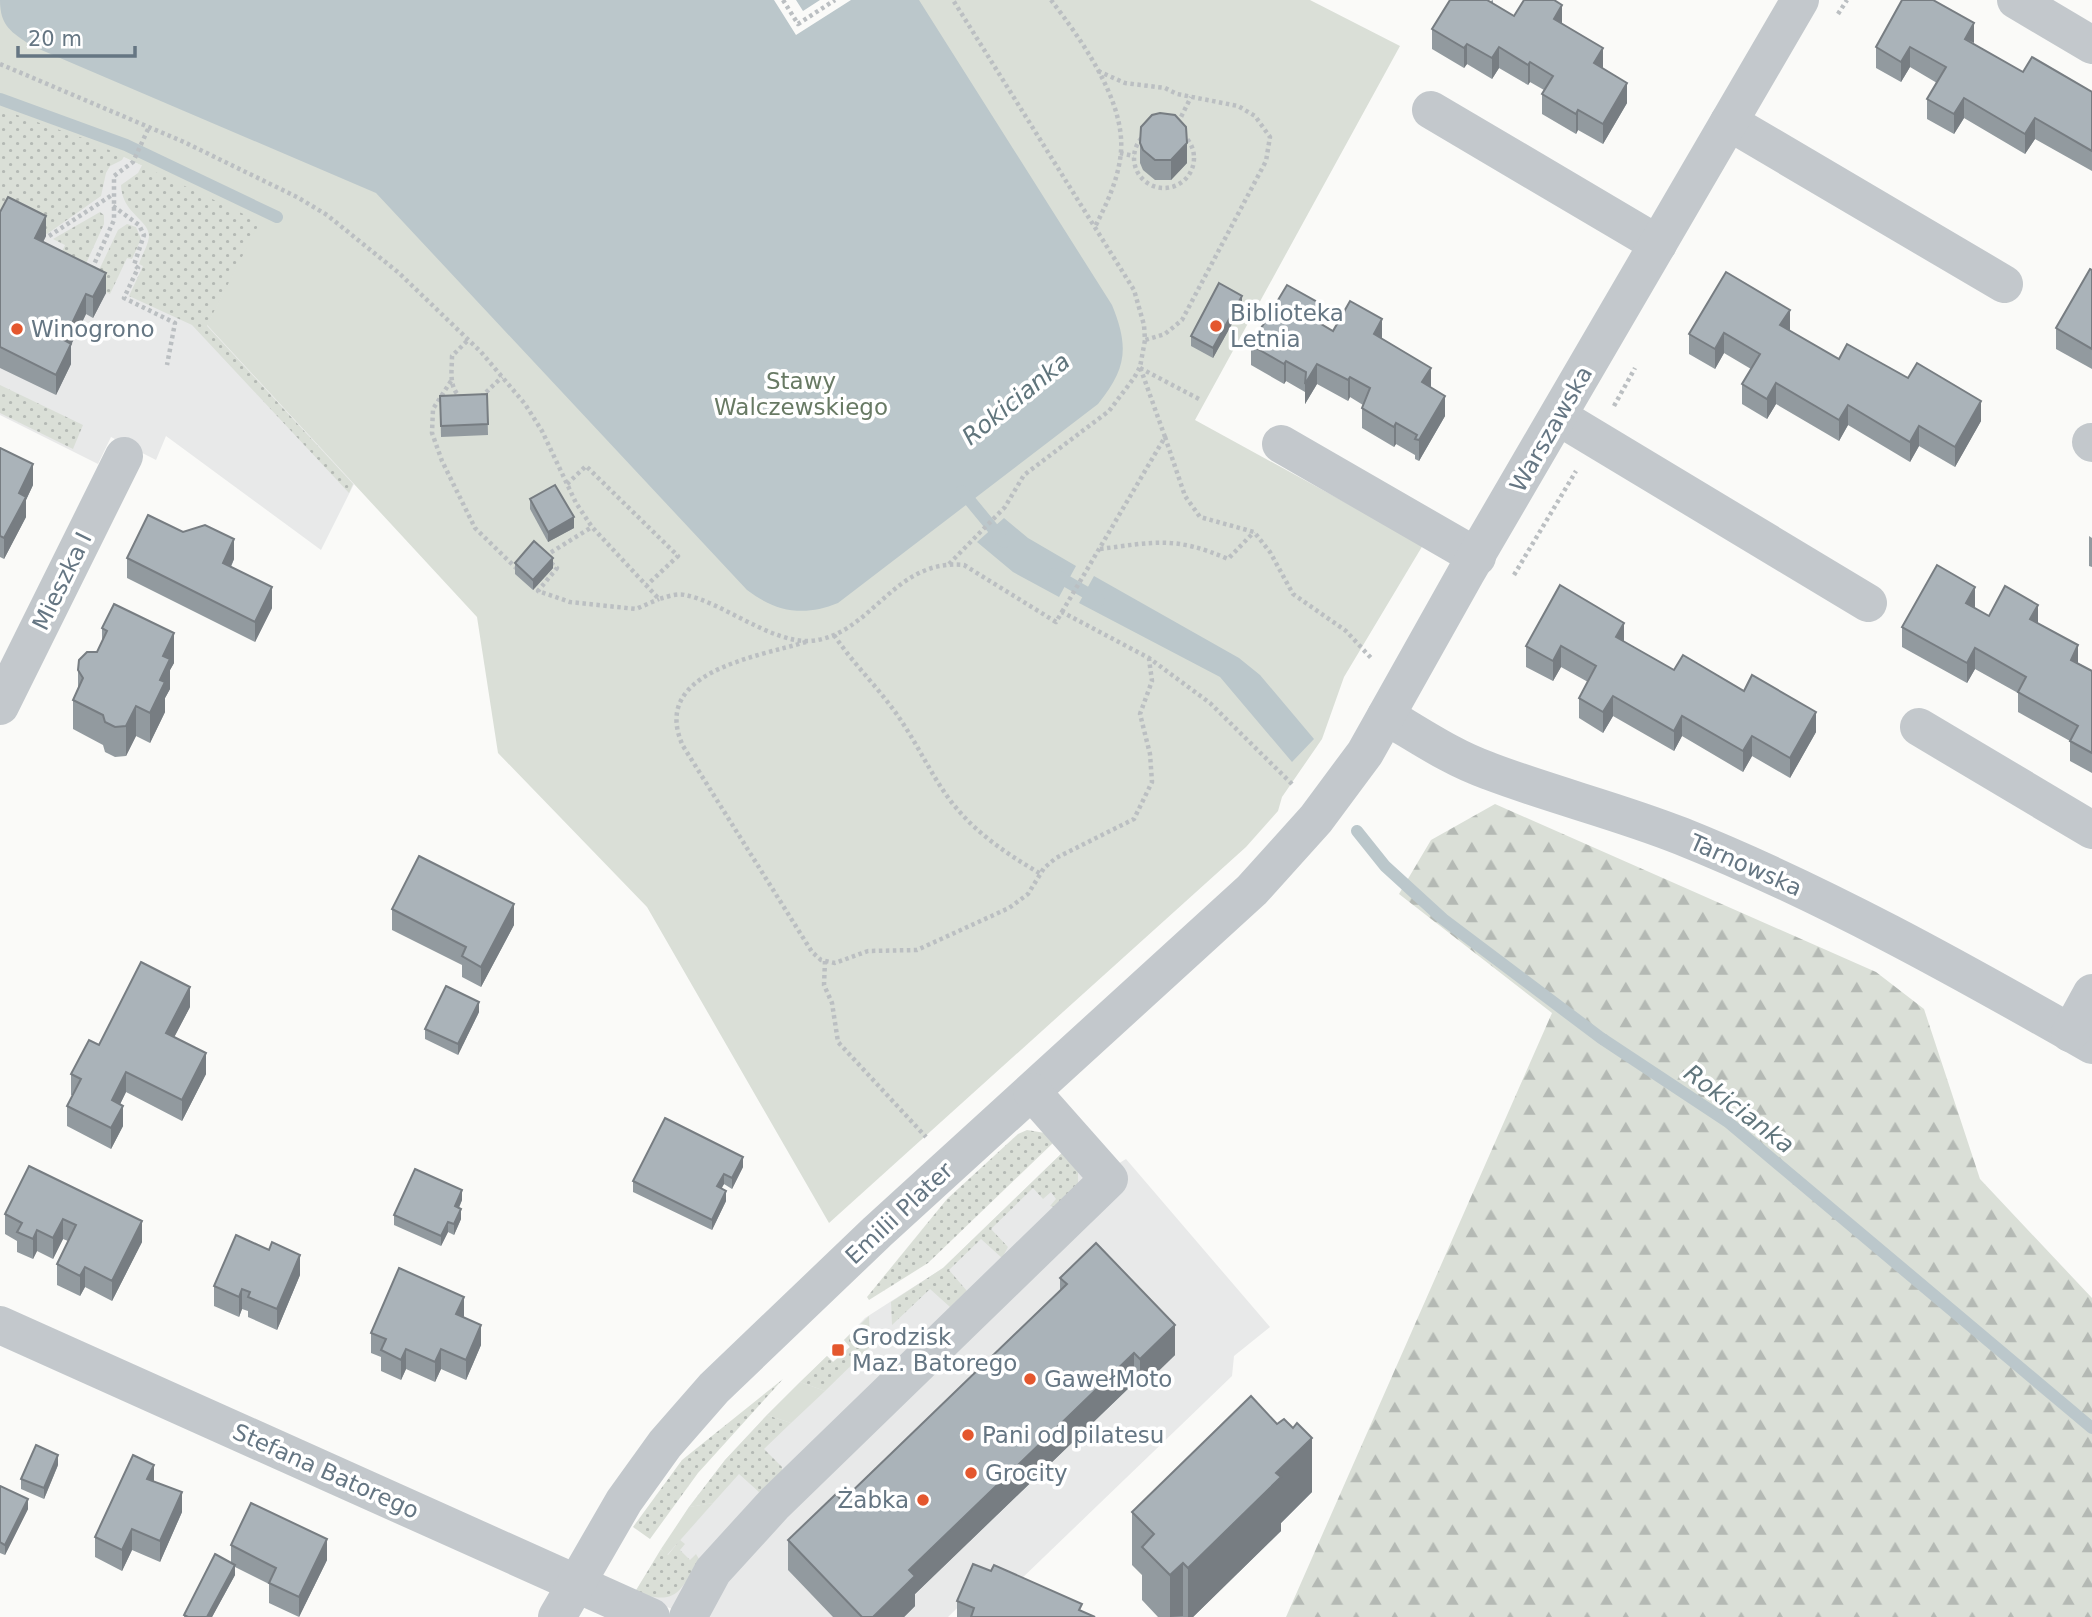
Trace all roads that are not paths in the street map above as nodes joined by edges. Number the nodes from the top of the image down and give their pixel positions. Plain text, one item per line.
1 (1800, 0) edge
2 (2016, 0) edge
3 (2092, 45) edge
4 (1431, 110) dead end
5 (1729, 122) junction
6 (1658, 244) junction
7 (2004, 284) dead end
8 (1559, 417) junction
9 (1281, 444) dead end
10 (124, 456) dead end
11 (1477, 557) junction
12 (1868, 603) dead end
13 (0, 706) edge
14 (1387, 716) junction
15 (1919, 727) dead end
16 (2092, 830) edge
17 (1290, 850) joint
18 (2092, 993) edge
19 (2081, 1039) edge
20 (1032, 1092) junction
21 (0, 1325) edge
22 (575, 1584) junction
23 (557, 1617) edge
24 (651, 1617) edge
25 (688, 1617) edge

1 - 5 street, Warszawska
2 - 3 street
4 - 6 street
5 - 6 street, Warszawska
5 - 7 street
6 - 8 street, Warszawska
8 - 11 street, Warszawska
8 - 12 street
9 - 11 street
10 - 13 street, Mieszka I
11 - 14 street, Warszawska
14 - 17 street, Warszawska
14 - 19 street, Tarnowska
15 - 16 street
17 - 20 street, Emilii Plater
18 - 19 street
20 - 22 street, Emilii Plater
20 - 25 street
21 - 22 street, Stefana Batorego
22 - 23 street, Emilii Plater
22 - 24 street, Stefana Batorego

